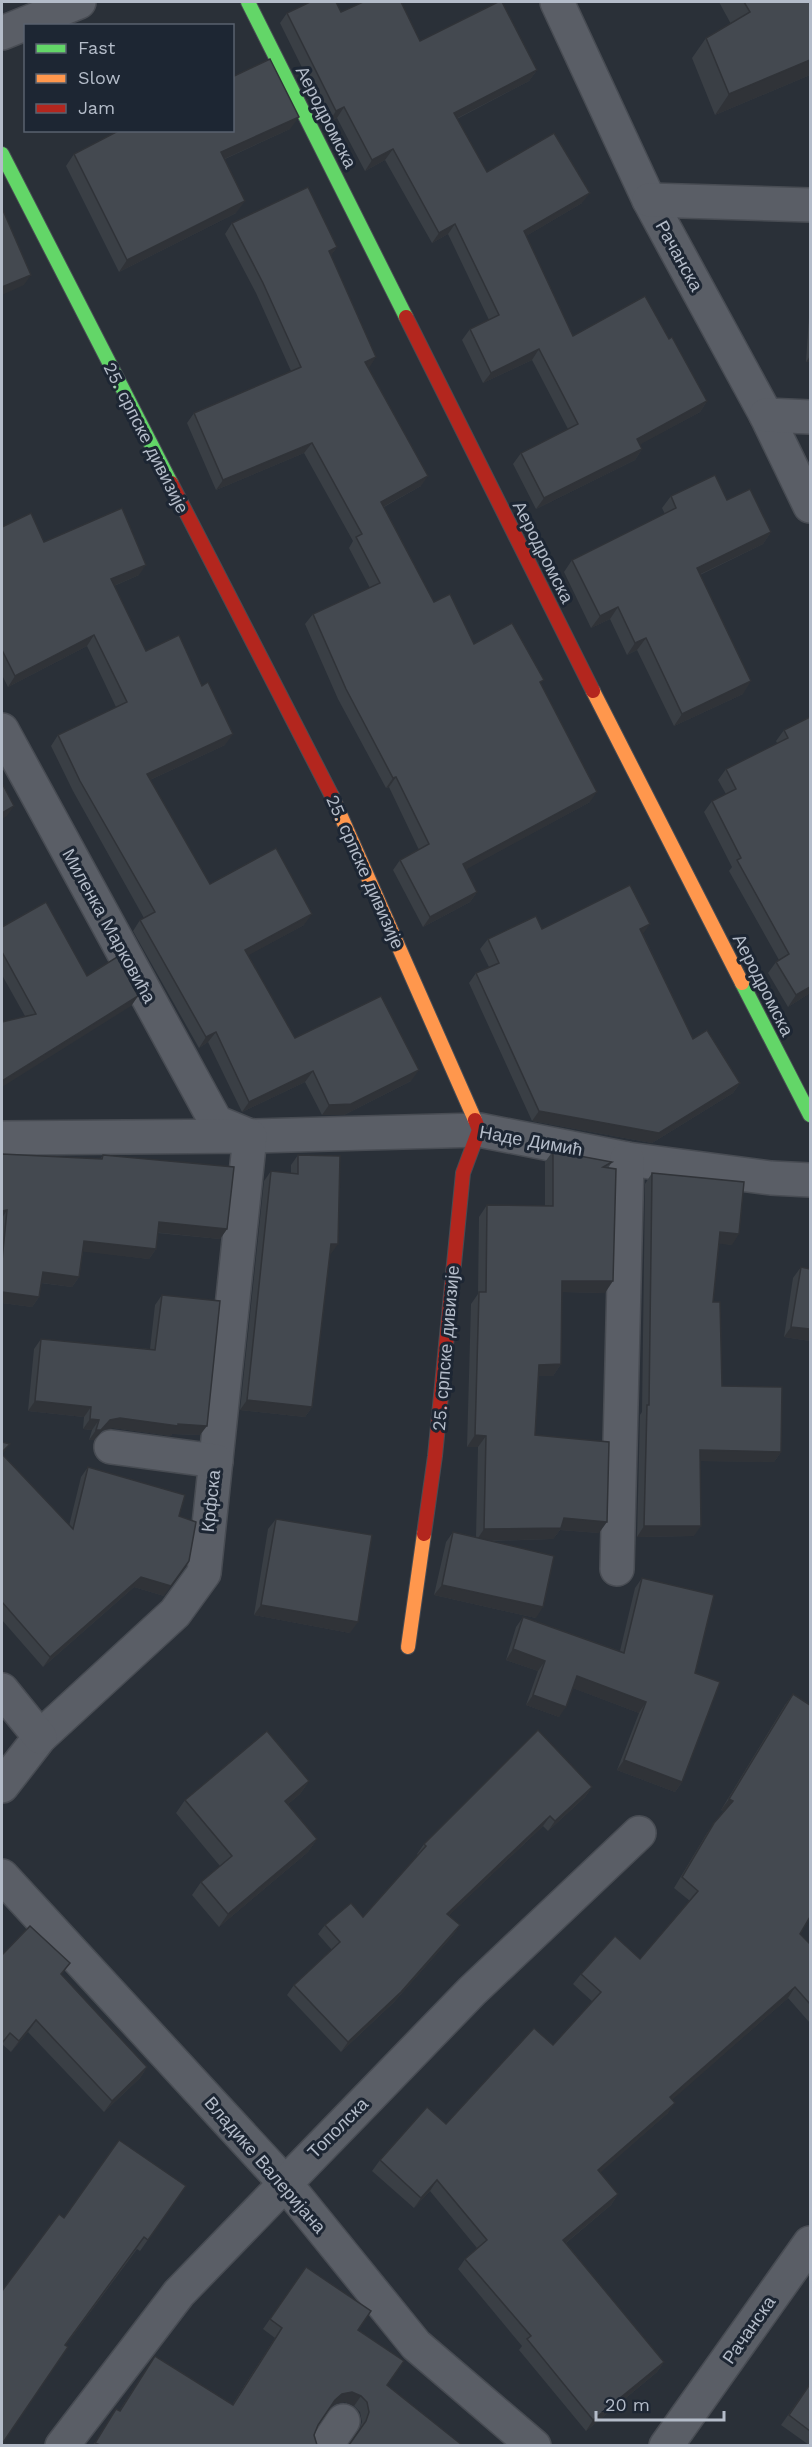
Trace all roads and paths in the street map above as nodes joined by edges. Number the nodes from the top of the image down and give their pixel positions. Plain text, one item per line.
1 (79, 2) edge
2 (248, 2) edge
3 (557, 2) edge
4 (24, 24) edge
5 (24, 24) edge
6 (2, 33) edge
7 (2, 154) edge
8 (649, 200) junction
9 (810, 205) edge
10 (766, 416) junction
11 (810, 417) edge
12 (810, 506) edge
13 (2, 730) edge
14 (810, 1116) edge
15 (216, 1122) joint
16 (479, 1131) junction
17 (250, 1136) junction
18 (2, 1138) edge
19 (627, 1159) junction
20 (810, 1180) edge
21 (111, 1447) dead end
22 (216, 1461) junction
23 (617, 1569) dead end
24 (408, 1647) dead end
25 (2, 1690) edge
26 (40, 1737) junction
27 (2, 1786) edge
28 (639, 1833) dead end
29 (2, 1876) edge
30 (284, 2182) junction
31 (810, 2243) edge
32 (62, 2445) edge
33 (534, 2445) edge
34 (666, 2445) edge

1 - 5 street
2 - 14 street, Аеродромска
3 - 8 street, Рачанска
4 - 6 street
7 - 16 street, 25. српске дивизије
8 - 9 street
8 - 10 street, Рачанска
10 - 11 street
10 - 12 street, Рачанска
13 - 15 street, Миленка Марковића
15 - 17 street, Наде Димић
16 - 17 street, Наде Димић
16 - 19 street, Наде Димић
16 - 24 street, 25. српске дивизије
17 - 18 street, Наде Димић
17 - 22 street, Крфска
19 - 20 street, Наде Димић
19 - 23 street
21 - 22 street
22 - 26 street, Крфска
25 - 26 street
26 - 27 street, Крфска
28 - 30 street, Тополска
29 - 30 street, Владике Валеријана
30 - 32 street, Тополска
30 - 33 street, Владике Валеријана
31 - 34 street, Рачанска

